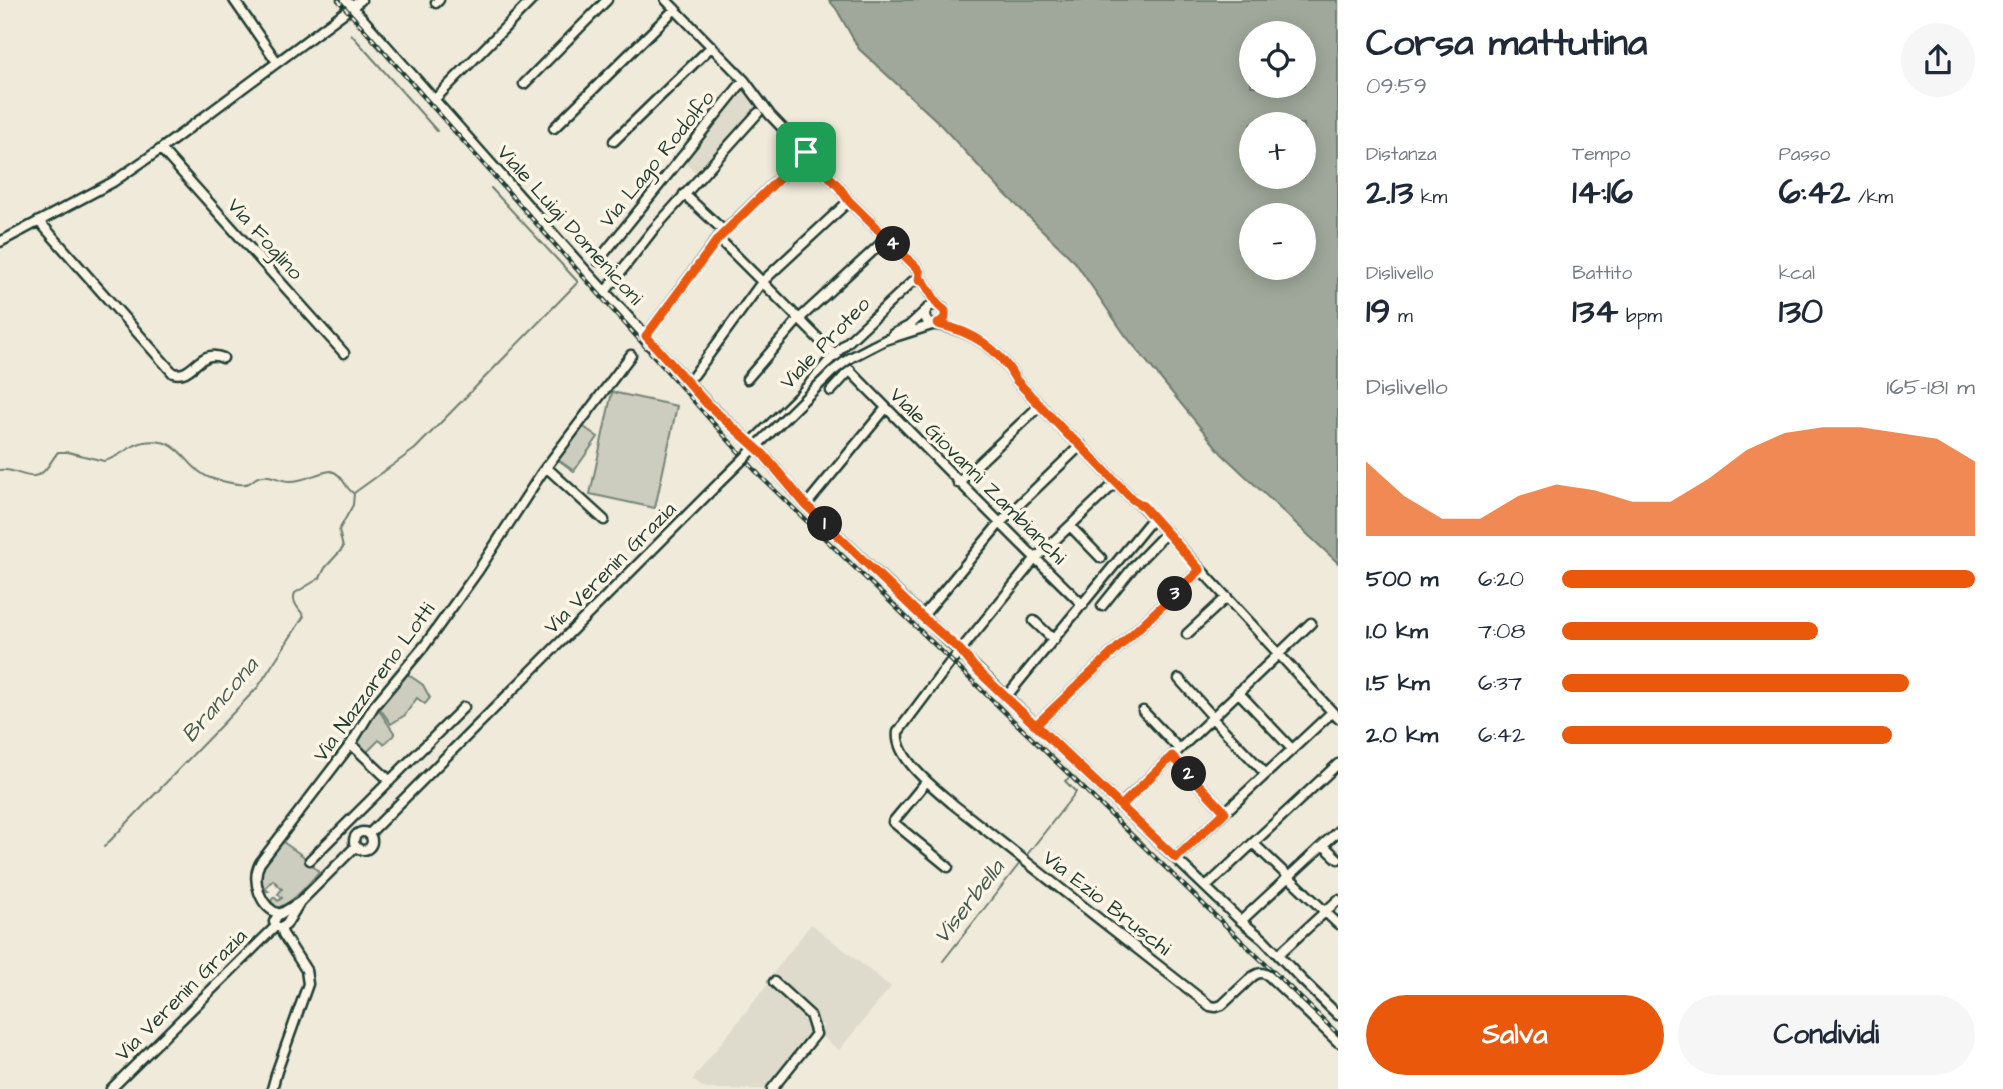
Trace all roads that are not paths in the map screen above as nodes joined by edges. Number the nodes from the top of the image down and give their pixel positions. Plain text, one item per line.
1 (234, 0) edge
2 (361, 0) edge
3 (532, 0) edge
4 (607, 0) edge
5 (666, 0) edge
6 (349, 3) edge
7 (676, 9) junction
8 (712, 46) junction
9 (277, 62) junction
10 (744, 80) junction
11 (524, 84) dead end
12 (434, 100) junction
13 (758, 113) dead end
14 (554, 128) dead end
15 (614, 141) dead end
16 (160, 149) junction
17 (806, 152) junction
18 (684, 194) junction
19 (849, 201) junction
20 (39, 221) junction
21 (725, 232) junction
22 (887, 238) junction
23 (718, 239) junction
24 (0, 242) edge
25 (597, 261) dead end
26 (762, 282) junction
27 (923, 283) junction
28 (606, 292) junction
29 (938, 305) junction
30 (926, 310) junction
31 (799, 320) junction
32 (935, 324) junction
33 (646, 336) junction
34 (885, 340) junction
35 (344, 352) dead end
36 (631, 355) dead end
37 (834, 355) junction
38 (223, 358) dead end
39 (850, 370) junction
40 (694, 375) dead end
41 (747, 379) dead end
42 (831, 391) dead end
43 (886, 408) junction
44 (1035, 410) dead end
45 (752, 442) junction
46 (1081, 446) junction
47 (545, 467) junction
48 (958, 483) junction
49 (1111, 487) dead end
50 (806, 505) junction
51 (1153, 517) junction
52 (604, 520) dead end
53 (999, 524) junction
54 (1070, 526) junction
55 (1167, 532) junction
56 (1101, 558) dead end
57 (1035, 559) junction
58 (1200, 570) junction
59 (1227, 597) junction
60 (1083, 605) junction
61 (1102, 606) dead end
62 (922, 617) junction
63 (1034, 621) dead end
64 (1311, 623) dead end
65 (1187, 634) dead end
66 (1054, 640) junction
67 (1279, 653) junction
68 (955, 658) junction
69 (1179, 679) dead end
70 (1238, 692) junction
71 (1006, 697) junction
72 (464, 706) dead end
73 (1143, 711) dead end
74 (1333, 716) edge
75 (1213, 717) junction
76 (1036, 725) junction
77 (351, 744) junction
78 (1292, 748) junction
79 (1179, 749) junction
80 (1172, 756) junction
81 (1338, 764) edge
82 (1266, 774) junction
83 (390, 781) junction
84 (926, 782) junction
85 (1121, 806) junction
86 (1225, 812) junction
87 (1338, 831) edge
88 (1253, 843) junction
89 (1323, 845) junction
90 (1176, 858) junction
91 (1338, 859) edge
92 (310, 860) dead end
93 (948, 867) dead end
94 (1289, 876) junction
95 (1206, 887) junction
96 (1338, 900) edge
97 (300, 902) junction
98 (266, 905) junction
99 (1325, 912) junction
100 (280, 914) junction
101 (1241, 921) junction
102 (1338, 924) edge
103 (277, 925) junction
104 (1279, 954) junction
105 (774, 982) dead end
106 (1336, 1009) edge
107 (1338, 1042) edge
108 (111, 1089) edge
109 (272, 1089) edge
110 (772, 1089) edge

1 - 9 street
2 - 6 street
3 - 12 street
4 - 11 street
5 - 7 street
6 - 9 street
6 - 12 street, Viale Luigi Domeniconi
7 - 8 street
7 - 14 street
8 - 10 street
8 - 15 street
9 - 16 street
10 - 17 street
10 - 25 street, Via Lago Rodolfo
12 - 28 street, Viale Luigi Domeniconi
13 - 18 street
16 - 20 street
16 - 35 street, Via Foglino
17 - 19 street
17 - 21 street
18 - 21 street
18 - 28 street
19 - 22 street
19 - 26 street
20 - 24 street
20 - 38 street
21 - 23 street
22 - 27 street
22 - 31 street
23 - 26 street, Viale Giovanni Zambianchi
23 - 33 street
26 - 31 street, Viale Giovanni Zambianchi
26 - 40 street
27 - 29 street
27 - 30 street
27 - 37 street, Viale Proteo
28 - 33 street, Viale Luigi Domeniconi
29 - 30 street
29 - 32 street
30 - 32 street
30 - 34 street, Via Verenin Grazia
31 - 37 street, Viale Giovanni Zambianchi
31 - 41 street
32 - 34 street, Via Verenin Grazia
32 - 46 street
33 - 45 street, Viale Luigi Domeniconi
34 - 97 street, Via Verenin Grazia, bridge
36 - 47 street, Via Nazzareno Lotti
37 - 39 street, Viale Giovanni Zambianchi
37 - 45 street, Viale Proteo
39 - 42 street
39 - 43 street, Viale Giovanni Zambianchi
43 - 48 street, Viale Giovanni Zambianchi
43 - 50 street
44 - 48 street
45 - 50 street, Viale Luigi Domeniconi
46 - 51 street
46 - 53 street
47 - 52 street
47 - 77 street, Via Nazzareno Lotti
48 - 53 street, Viale Giovanni Zambianchi
49 - 54 street, Via Ezio Bruschi
50 - 62 street, Viale Luigi Domeniconi
51 - 55 street
51 - 60 street
53 - 57 street, Viale Giovanni Zambianchi
53 - 62 street
54 - 56 street
54 - 57 street, Via Ezio Bruschi
55 - 58 street
55 - 61 street
57 - 60 street, Viale Giovanni Zambianchi
57 - 68 street, Via Ezio Bruschi
58 - 59 street
58 - 76 street
59 - 65 street
59 - 67 street
60 - 66 street
62 - 68 street, Viale Luigi Domeniconi
63 - 66 street
64 - 67 street
66 - 71 street
67 - 70 street
67 - 74 street
68 - 71 street, Viale Luigi Domeniconi
68 - 84 street, Via Ezio Bruschi
69 - 75 street
70 - 75 street
70 - 78 street
71 - 76 street, Viale Luigi Domeniconi
72 - 83 street
73 - 79 street
74 - 78 street
75 - 79 street
75 - 82 street
76 - 85 street, Viale Luigi Domeniconi
77 - 83 street
77 - 98 street, Via Nazzareno Lotti
78 - 82 street
79 - 80 street
80 - 85 street
80 - 86 street
81 - 88 street
82 - 86 street
83 - 92 street
84 - 93 street
84 - 107 street, Via Ezio Bruschi
85 - 90 street, Viale Luigi Domeniconi
86 - 90 street
87 - 89 street
88 - 94 street
88 - 95 street
89 - 91 street
89 - 94 street
90 - 95 street, Viale Luigi Domeniconi
94 - 99 street
94 - 101 street
95 - 101 street, Viale Luigi Domeniconi
96 - 99 street
97 - 100 street, Via Verenin Grazia
97 - 103 street, Via Verenin Grazia
98 - 100 street
98 - 103 street, Via Nazzareno Lotti
99 - 102 street
99 - 104 street
100 - 103 street, Via Verenin Grazia
101 - 104 street, Viale Luigi Domeniconi
103 - 108 street, Via Verenin Grazia
103 - 109 street
104 - 106 street, Viale Luigi Domeniconi
105 - 110 street

